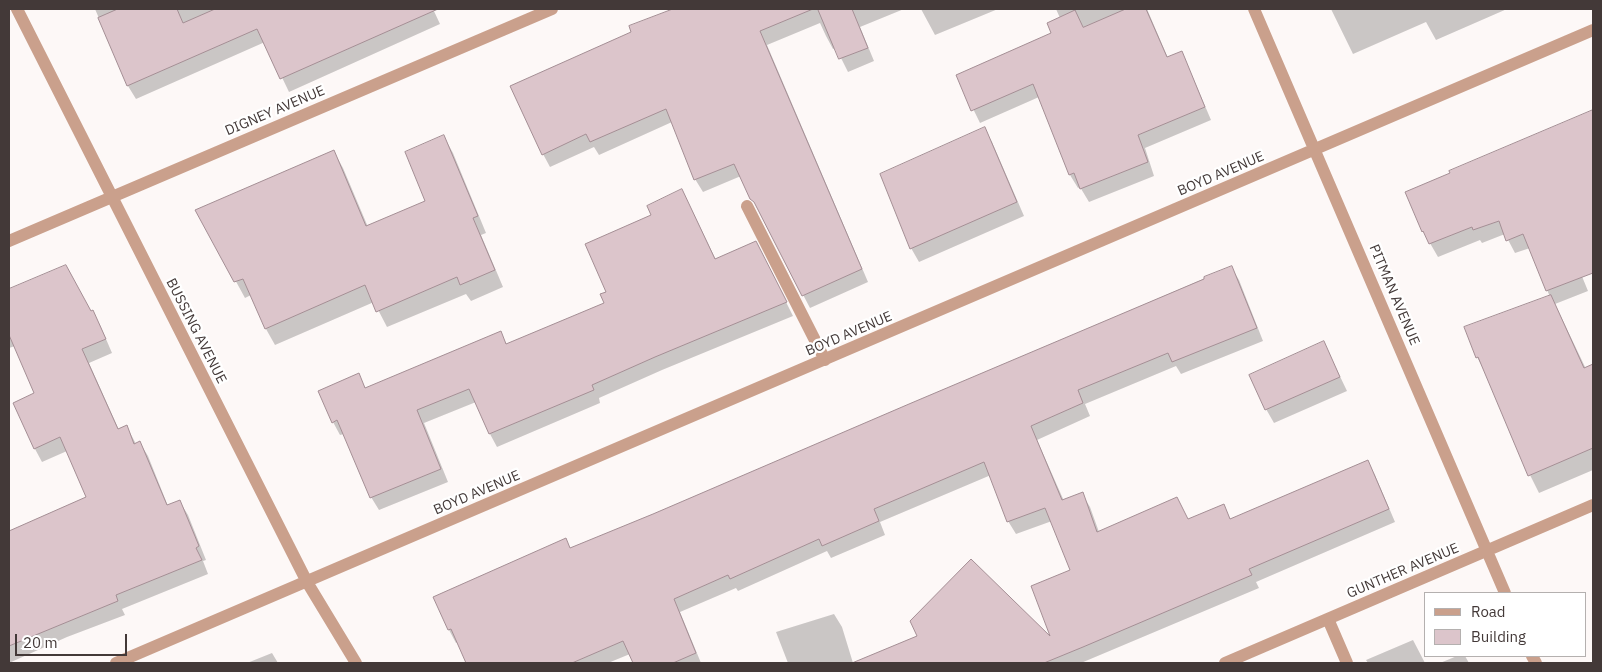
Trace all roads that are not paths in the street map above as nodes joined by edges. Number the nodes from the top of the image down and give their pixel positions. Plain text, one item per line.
1 (17, 9) edge
2 (552, 9) edge
3 (1254, 9) edge
4 (1593, 30) edge
5 (1315, 150) junction
6 (112, 197) junction
7 (747, 206) dead end
8 (9, 241) edge
9 (825, 360) junction
10 (1593, 505) edge
11 (1487, 551) junction
12 (307, 582) junction
13 (1505, 592) edge
14 (1328, 619) junction
15 (116, 663) edge
16 (356, 663) edge
17 (1225, 663) edge
18 (1347, 663) edge

1 - 6 street, BUSSING AVENUE
2 - 6 street, DIGNEY AVENUE
3 - 5 street, PITMAN AVENUE
4 - 5 street, BOYD AVENUE
5 - 9 street, BOYD AVENUE
5 - 11 street, PITMAN AVENUE
6 - 8 street, DIGNEY AVENUE
6 - 12 street, BUSSING AVENUE
7 - 9 street
9 - 12 street, BOYD AVENUE
10 - 11 street, GUNTHER AVENUE
11 - 13 street, PITMAN AVENUE
11 - 14 street, GUNTHER AVENUE
12 - 15 street, BOYD AVENUE
12 - 16 street, BUSSING AVENUE
14 - 17 street, GUNTHER AVENUE
14 - 18 street

